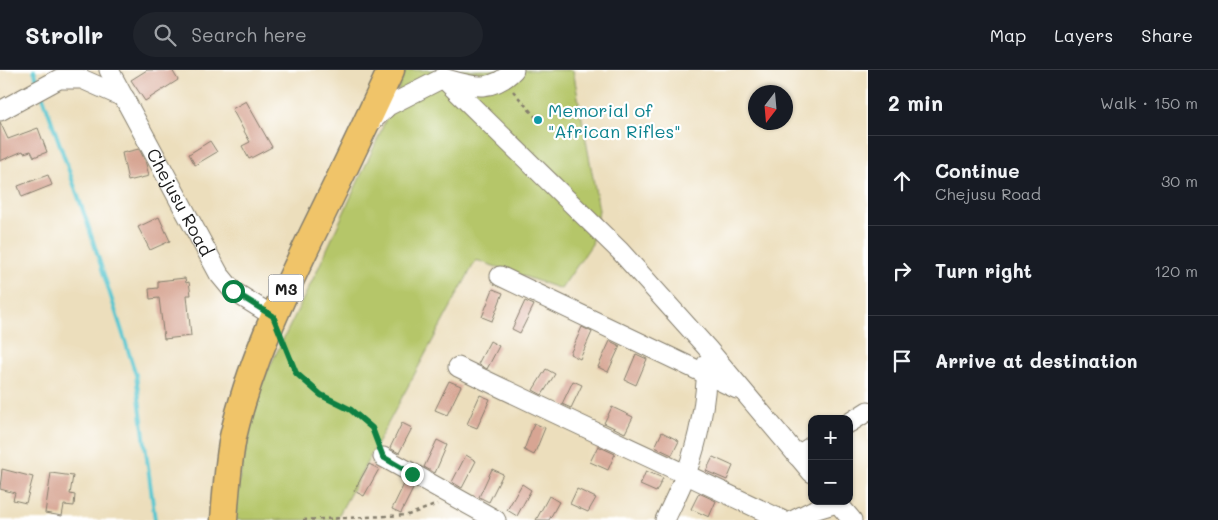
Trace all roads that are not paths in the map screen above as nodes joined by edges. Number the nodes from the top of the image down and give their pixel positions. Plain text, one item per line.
1 (109, 70) edge
2 (390, 70) edge
3 (60, 74) edge
4 (509, 75) edge
5 (443, 78) junction
6 (125, 98) junction
7 (0, 111) edge
8 (363, 130) junction
9 (500, 276) dead end
10 (273, 316) junction
11 (708, 349) junction
12 (458, 367) dead end
13 (707, 374) junction
14 (740, 390) junction
15 (868, 411) edge
16 (853, 420) edge
17 (804, 451) edge
18 (383, 457) road end
19 (686, 474) junction
20 (828, 505) edge
21 (839, 505) edge
22 (224, 520) edge
23 (496, 520) edge
24 (665, 520) edge
25 (782, 520) edge
26 (794, 520) edge
27 (852, 520) edge

1 - 6 street, Chejusu Road
2 - 8 highway, M3
3 - 6 street
3 - 7 street
4 - 5 street
5 - 8 street
5 - 11 street
6 - 10 street, Chejusu Road
8 - 10 highway, M3
9 - 13 street
10 - 22 highway, M3
11 - 13 street
11 - 14 street
12 - 19 street
13 - 14 street
13 - 19 street
14 - 17 street
15 - 16 street
18 - 23 street
19 - 24 street
19 - 25 street
20 - 26 street
21 - 27 street

